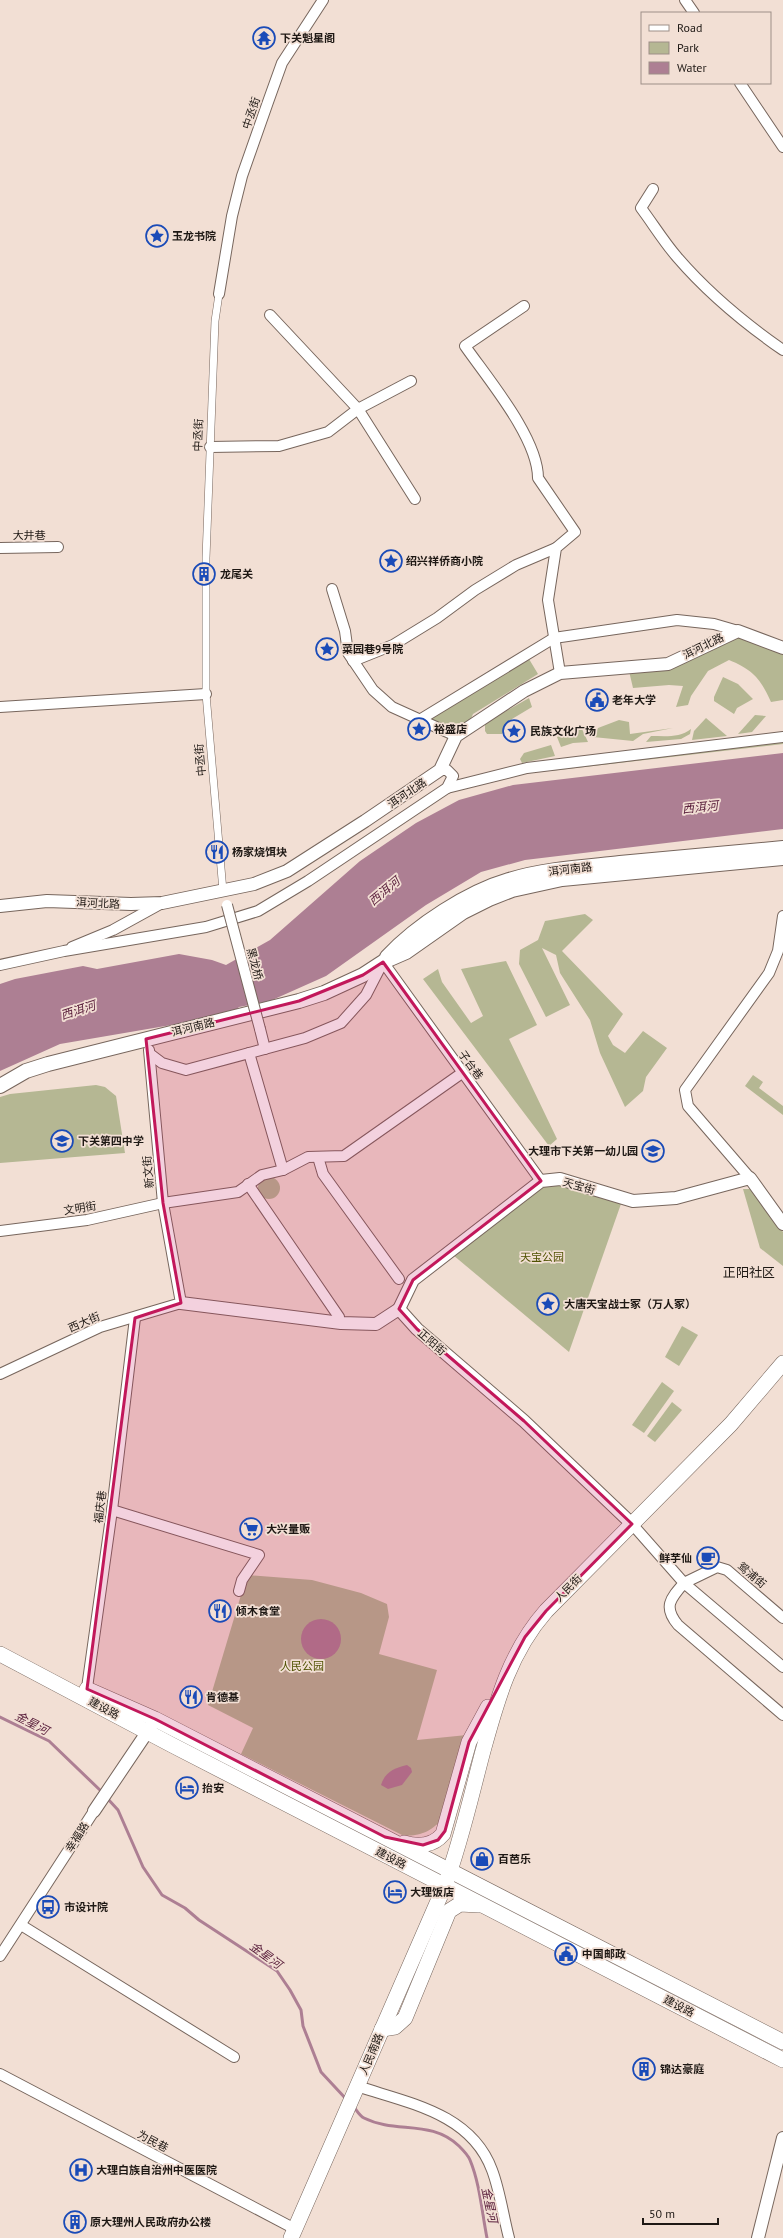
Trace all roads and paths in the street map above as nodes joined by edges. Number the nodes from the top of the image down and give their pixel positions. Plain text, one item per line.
1 (324, 0) edge
2 (685, 0) edge
3 (693, 12) edge
4 (741, 84) edge
5 (783, 147) edge
6 (653, 189) dead end
7 (219, 294) joint
8 (524, 306) dead end
9 (270, 315) dead end
10 (783, 350) edge
11 (411, 381) dead end
12 (358, 409) junction
13 (210, 447) junction
14 (415, 499) dead end
15 (58, 547) dead end
16 (0, 548) edge
17 (556, 548) junction
18 (332, 589) dead end
19 (738, 630) junction
20 (554, 638) junction
21 (783, 648) edge
22 (353, 661) junction
23 (560, 673) junction
24 (206, 694) junction
25 (0, 707) edge
26 (421, 719) junction
27 (456, 736) junction
28 (783, 737) edge
29 (440, 770) junction
30 (447, 788) junction
31 (783, 848) edge
32 (783, 858) edge
33 (223, 891) junction
34 (162, 903) junction
35 (0, 906) edge
36 (783, 916) edge
37 (64, 951) junction
38 (383, 962) junction
39 (0, 965) edge
40 (146, 1039) junction
41 (265, 1049) junction
42 (150, 1054) junction
43 (249, 1054) junction
44 (462, 1073) junction
45 (0, 1086) edge
46 (318, 1157) junction
47 (283, 1170) junction
48 (750, 1178) junction
49 (542, 1181) junction
50 (248, 1184) junction
51 (163, 1203) junction
52 (783, 1224) edge
53 (0, 1232) edge
54 (399, 1279) dead end
55 (181, 1303) junction
56 (399, 1309) junction
57 (339, 1317) dead end
58 (135, 1318) junction
59 (783, 1363) edge
60 (0, 1374) edge
61 (112, 1510) junction
62 (632, 1524) junction
63 (684, 1583) junction
64 (240, 1591) dead end
65 (783, 1618) edge
66 (0, 1644) edge
67 (0, 1654) edge
68 (783, 1667) edge
69 (508, 1670) junction
70 (86, 1693) junction
71 (783, 1715) edge
72 (152, 1725) junction
73 (94, 1811) joint
74 (385, 1837) junction
75 (450, 1871) junction
76 (445, 1885) junction
77 (488, 1907) junction
78 (20, 1924) junction
79 (0, 1956) edge
80 (382, 2029) junction
81 (783, 2042) edge
82 (234, 2057) dead end
83 (783, 2060) edge
84 (0, 2074) edge
85 (352, 2098) junction
86 (783, 2138) edge
87 (293, 2234) edge
88 (509, 2238) edge
89 (758, 2238) edge

1 - 7 street, 中丞街
2 - 3 street
4 - 5 street
6 - 10 street
7 - 13 street, 中丞街
8 - 17 street
9 - 12 street
11 - 12 street
12 - 13 street
12 - 14 street
13 - 24 street, 中丞街
15 - 16 street, 大井巷
17 - 20 street
17 - 22 street
18 - 22 street
19 - 20 street
19 - 21 street, 洱河北路
19 - 23 street, 洱河北路
20 - 23 street
20 - 26 street
22 - 26 street
23 - 27 street, 洱河北路
24 - 25 street
24 - 33 street, 中丞街
26 - 27 street
27 - 29 street
28 - 30 street
29 - 30 street
29 - 33 street, 洱河北路
30 - 37 street
31 - 38 main road, 洱河南路
32 - 38 main road, 洱河南路
33 - 34 street, 洱河北路
33 - 41 street, 黑龙桥, bridge
34 - 35 street, 洱河北路
34 - 37 street
36 - 48 street
37 - 39 street
38 - 40 main road, 洱河南路
38 - 41 street
38 - 44 street, 子台巷
40 - 42 street, 新文街
40 - 45 main road, 洱河南路
41 - 43 street
42 - 43 street
42 - 51 street, 新文街
43 - 47 street
44 - 46 street, 文明街
44 - 49 street, 子台巷
46 - 47 street, 文明街
46 - 54 street
47 - 50 street, 文明街
48 - 49 street, 天宝街
48 - 52 street
49 - 56 street
50 - 51 street, 文明街
50 - 57 street
51 - 53 street, 文明街
51 - 55 street, 新文街
55 - 56 street
55 - 58 street, 西大街
56 - 62 street, 正阳街
58 - 60 street, 西大街
58 - 61 street, 福庆巷
59 - 62 main road, 人民街
61 - 64 street
61 - 70 street, 福庆巷
62 - 63 street
62 - 69 main road, 人民街
63 - 65 street, 鸳浦街
63 - 68 street
63 - 71 street
66 - 70 main road, 建设路
67 - 70 main road, 建设路
69 - 74 main road
69 - 75 main road, 人民街
70 - 72 main road, 建设路
72 - 73 street, 幸福路
72 - 74 main road, 建设路
72 - 76 main road, 建设路
73 - 78 street, 幸福路
74 - 75 main road, 建设路
75 - 76 main road, 人民南路
75 - 81 main road, 建设路
76 - 77 main road, 建设路
76 - 80 main road, 人民南路
77 - 80 main road
77 - 83 main road, 建设路
78 - 79 street, 幸福路
78 - 82 street
80 - 85 main road, 人民南路
84 - 87 street, 为民巷
85 - 87 main road, 人民南路
85 - 88 street
86 - 89 street

